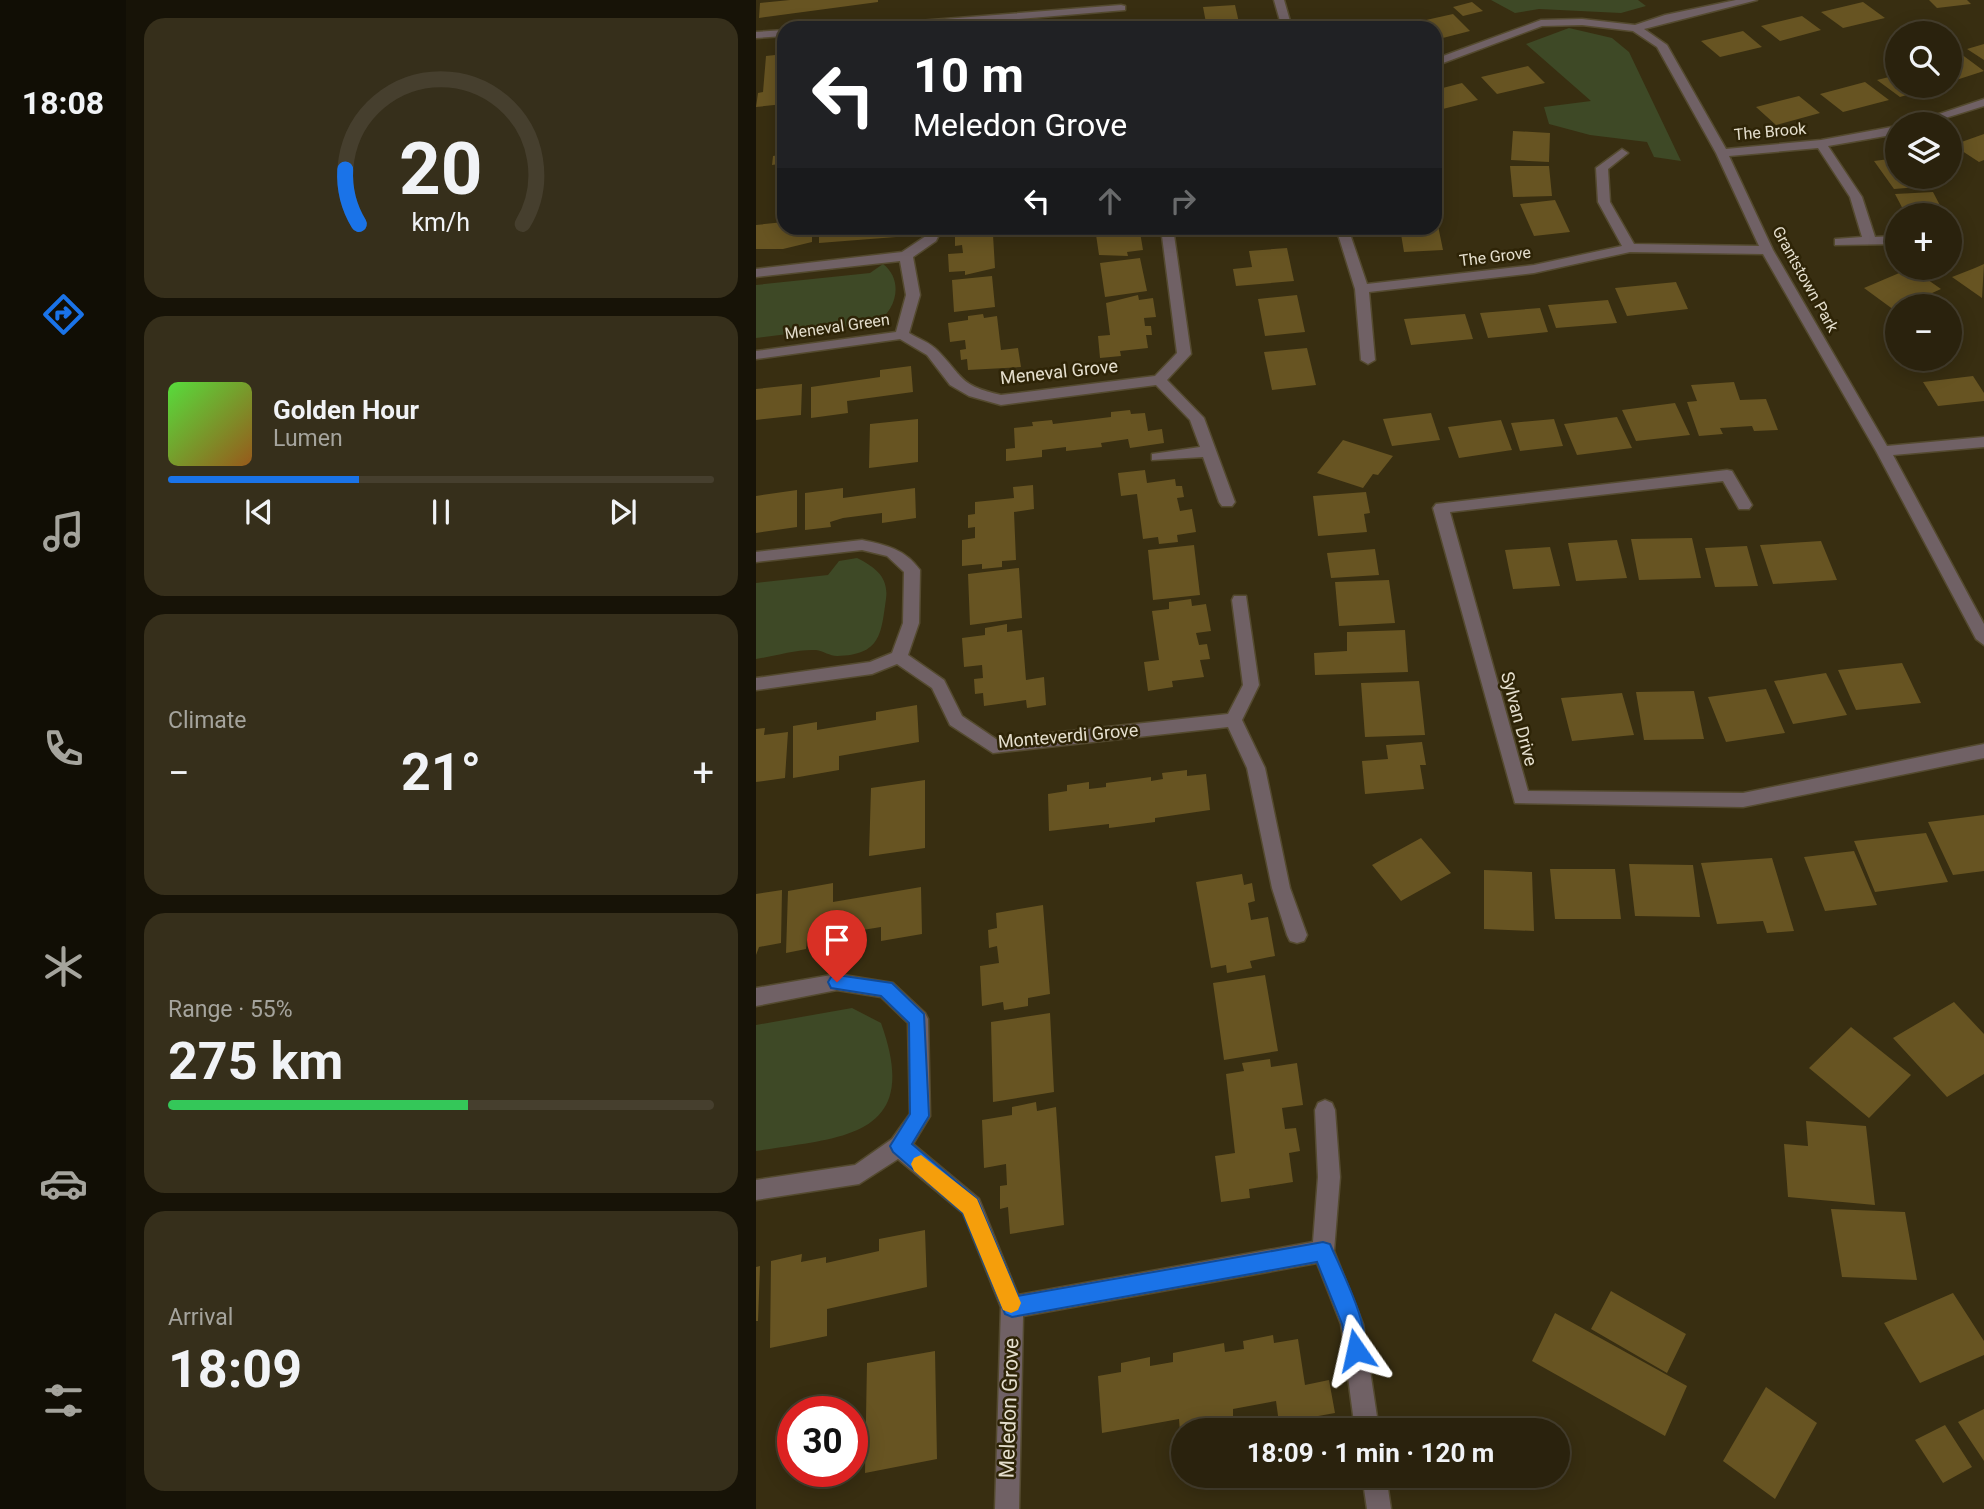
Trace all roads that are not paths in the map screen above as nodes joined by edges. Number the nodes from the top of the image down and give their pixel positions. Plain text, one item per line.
1 (1279, 0) edge
2 (1752, 0) edge
3 (1121, 8) dead end
4 (1003, 21) edge
5 (1285, 21) edge
6 (1636, 28) junction
7 (777, 33) edge
8 (756, 34) edge
9 (1442, 60) edge
10 (1984, 102) edge
11 (1953, 112) edge
12 (1885, 132) edge
13 (1821, 144) junction
14 (1622, 153) dead end
15 (1722, 153) junction
16 (932, 235) edge
17 (1168, 235) edge
18 (1344, 235) edge
19 (1885, 240) edge
20 (1870, 241) junction
21 (1840, 242) dead end
22 (1630, 248) junction
23 (1767, 250) junction
24 (906, 256) junction
25 (756, 273) edge
26 (1362, 289) junction
27 (902, 335) junction
28 (756, 355) edge
29 (1368, 359) dead end
30 (1159, 380) junction
31 (1984, 442) edge
32 (1210, 450) junction
33 (1883, 451) junction
34 (1157, 457) dead end
35 (1227, 502) dead end
36 (1744, 505) dead end
37 (756, 557) edge
38 (1240, 600) dead end
39 (1984, 639) edge
40 (899, 657) junction
41 (756, 684) edge
42 (1233, 720) junction
43 (1984, 751) edge
44 (1297, 935) dead end
45 (756, 997) edge
46 (1325, 1110) dead end
47 (899, 1146) junction
48 (756, 1190) edge
49 (1323, 1251) junction
50 (1012, 1307) junction
51 (1365, 1418) edge
52 (1376, 1488) edge
53 (1007, 1509) edge
54 (1379, 1509) edge

1 - 5 street
2 - 6 street
3 - 4 street
6 - 9 street
6 - 15 street, Grantstown Park
7 - 8 street
10 - 11 street
12 - 13 street, The Brook
13 - 15 street, The Brook
13 - 20 street, The Brook
14 - 22 street
15 - 23 street, Grantstown Park
16 - 24 street
17 - 30 street
18 - 26 street
19 - 20 street
20 - 21 street
22 - 23 street, The Grove
22 - 26 street, The Grove
23 - 33 street, Grantstown Park
24 - 25 street
24 - 27 street, Meneval Green
26 - 29 street
27 - 28 street, Meneval Green
27 - 30 street, Meneval Grove
30 - 32 street
31 - 33 street
32 - 34 street
32 - 35 street
33 - 39 street, Grantstown Park
36 - 43 street, Sylvan Drive
37 - 40 street
38 - 42 street
40 - 41 street
40 - 42 street, Monteverdi Grove
42 - 44 street
45 - 47 street
46 - 49 street
47 - 48 street
47 - 50 street, Meledon Grove
49 - 50 street
49 - 51 street
50 - 53 street, Meledon Grove
52 - 54 street

